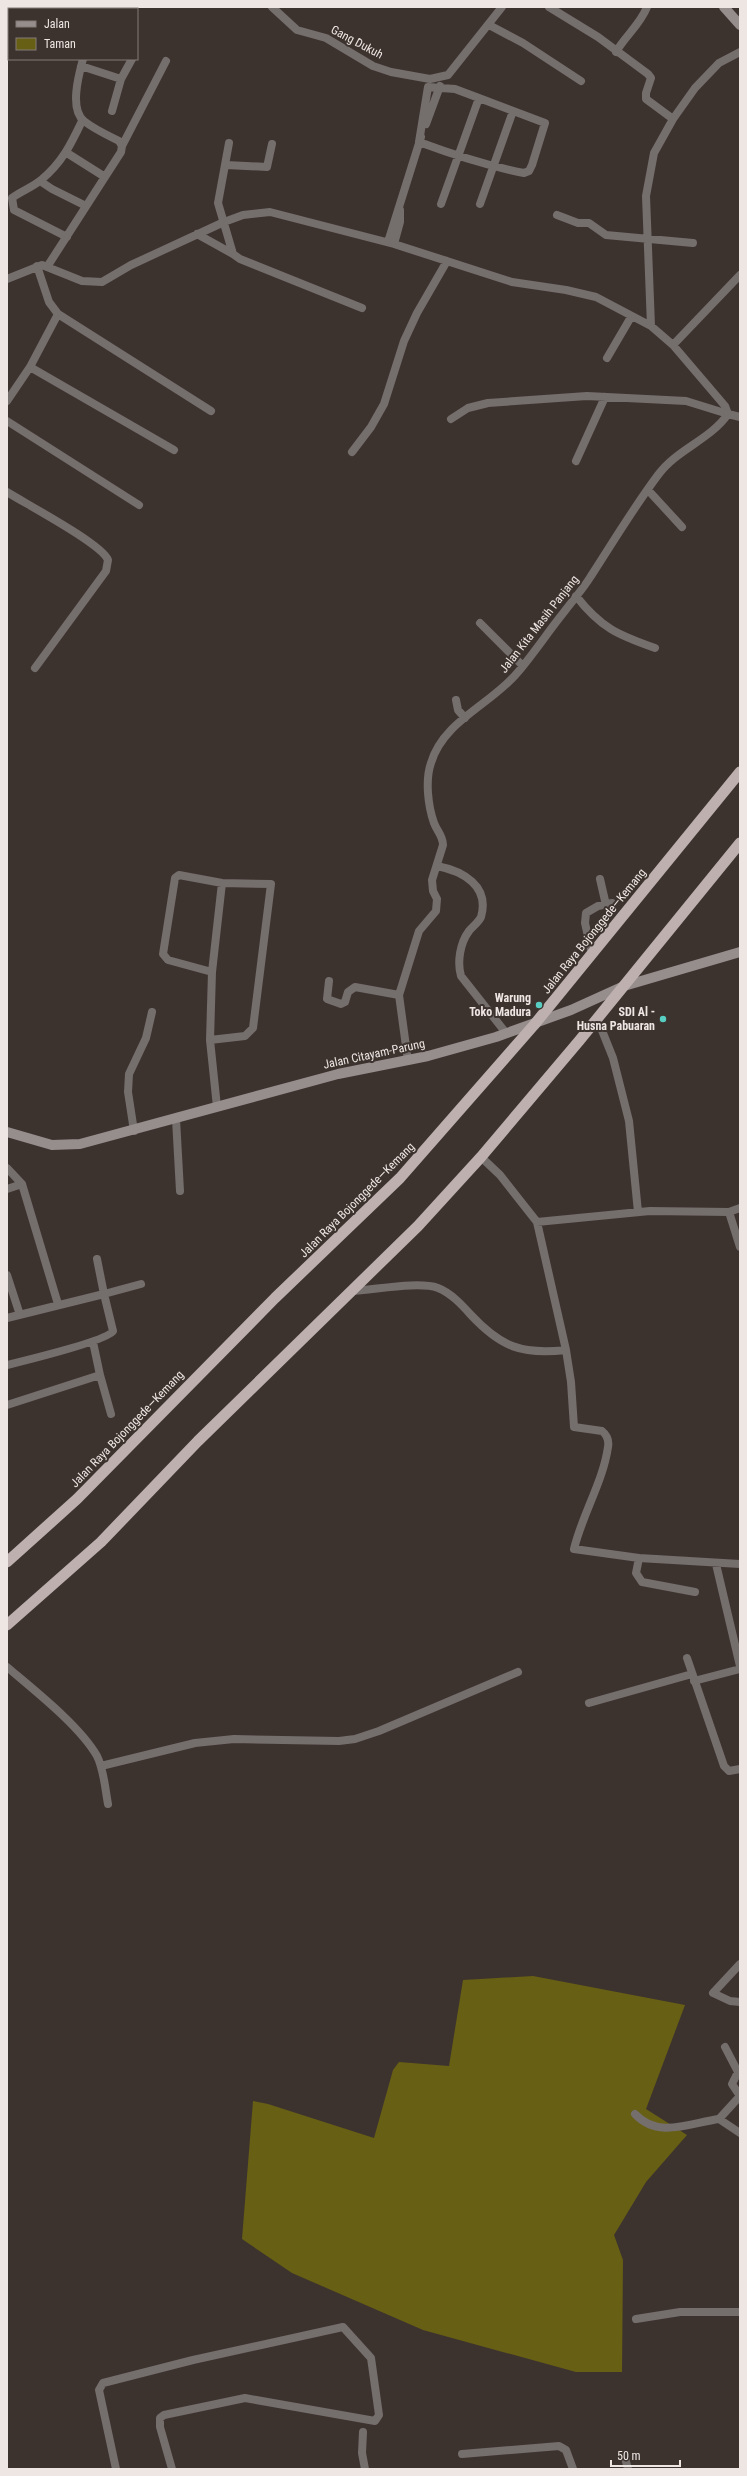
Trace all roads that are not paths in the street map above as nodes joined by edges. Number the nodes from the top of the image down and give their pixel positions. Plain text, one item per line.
1 (272, 7) edge
2 (549, 7) edge
3 (647, 7) edge
4 (724, 7) edge
5 (498, 8) edge
6 (489, 25) junction
7 (740, 25) edge
8 (616, 52) junction
9 (740, 52) edge
10 (131, 60) edge
11 (166, 61) dead end
12 (82, 63) edge
13 (121, 79) junction
14 (581, 81) dead end
15 (479, 98) junction
16 (513, 110) junction
17 (112, 111) dead end
18 (673, 119) junction
19 (82, 121) junction
20 (419, 142) junction
21 (229, 144) dead end
22 (272, 144) dead end
23 (122, 146) junction
24 (67, 154) junction
25 (458, 156) junction
26 (226, 165) junction
27 (493, 167) junction
28 (105, 177) junction
29 (40, 181) junction
30 (441, 204) dead end
31 (480, 204) dead end
32 (86, 206) junction
33 (557, 215) dead end
34 (224, 222) junction
35 (197, 234) junction
36 (66, 237) junction
37 (647, 237) junction
38 (391, 243) junction
39 (693, 243) dead end
40 (233, 254) junction
41 (447, 261) junction
42 (37, 266) junction
43 (47, 267) junction
44 (740, 275) edge
45 (7, 279) edge
46 (362, 308) dead end
47 (58, 314) junction
48 (631, 317) junction
49 (651, 326) junction
50 (673, 345) junction
51 (607, 358) dead end
52 (30, 367) junction
53 (605, 397) junction
54 (7, 401) edge
55 (211, 411) dead end
56 (728, 414) junction
57 (740, 417) edge
58 (451, 419) dead end
59 (7, 421) edge
60 (174, 450) dead end
61 (352, 452) dead end
62 (576, 461) dead end
63 (648, 490) junction
64 (7, 492) edge
65 (139, 505) dead end
66 (682, 527) dead end
67 (576, 596) junction
68 (480, 623) dead end
69 (655, 648) dead end
70 (523, 666) junction
71 (35, 668) dead end
72 (456, 700) dead end
73 (465, 718) junction
74 (740, 772) edge
75 (740, 843) edge
76 (437, 866) junction
77 (600, 878) dead end
78 (222, 883) junction
79 (740, 952) edge
80 (592, 955) junction
81 (212, 972) junction
82 (329, 981) dead end
83 (624, 986) junction
84 (399, 995) junction
85 (152, 1012) dead end
86 (597, 1018) junction
87 (534, 1025) junction
88 (506, 1033) junction
89 (210, 1040) junction
90 (408, 1060) junction
91 (217, 1107) junction
92 (176, 1119) junction
93 (134, 1130) junction
94 (7, 1132) edge
95 (481, 1157) junction
96 (7, 1168) edge
97 (22, 1184) junction
98 (7, 1189) edge
99 (180, 1191) dead end
100 (740, 1208) edge
101 (638, 1212) junction
102 (729, 1212) junction
103 (537, 1222) junction
104 (740, 1247) edge
105 (97, 1259) dead end
106 (7, 1275) edge
107 (141, 1284) dead end
108 (351, 1291) junction
109 (104, 1294) junction
110 (58, 1304) junction
111 (20, 1315) junction
112 (7, 1318) edge
113 (93, 1342) junction
114 (566, 1350) junction
115 (7, 1365) edge
116 (100, 1375) junction
117 (7, 1405) edge
118 (111, 1414) dead end
119 (639, 1558) junction
120 (7, 1562) edge
121 (716, 1564) junction
122 (740, 1564) edge
123 (695, 1592) dead end
124 (7, 1625) edge
125 (687, 1658) dead end
126 (7, 1667) edge
127 (740, 1668) edge
128 (518, 1672) dead end
129 (693, 1677) junction
130 (589, 1703) dead end
131 (101, 1766) junction
132 (740, 1769) edge
133 (108, 1804) dead end
134 (740, 1964) edge
135 (740, 2002) edge
136 (725, 2047) dead end
137 (740, 2096) edge
138 (635, 2114) dead end
139 (719, 2119) junction
140 (740, 2133) edge
141 (740, 2312) edge
142 (636, 2319) dead end
143 (363, 2432) dead end
144 (462, 2454) dead end
145 (625, 2458) dead end
146 (116, 2469) edge
147 (172, 2469) edge
148 (365, 2469) edge
149 (573, 2469) edge
150 (628, 2469) edge

1 - 6 street, Gang Dukuh
2 - 8 street
3 - 8 street
4 - 7 main road
5 - 6 street, Gang Dukuh
6 - 14 street
8 - 18 street
9 - 18 street
10 - 13 street
11 - 23 street
12 - 13 street
12 - 19 street
13 - 17 street
15 - 16 street
15 - 20 street
15 - 25 street
16 - 27 street
16 - 27 street
18 - 37 street
19 - 23 street
19 - 24 street
20 - 25 street
20 - 38 street
21 - 26 street
22 - 26 street
23 - 28 street
24 - 28 street
24 - 29 street
25 - 27 street
25 - 30 street
26 - 34 street
27 - 31 street
28 - 32 street
29 - 32 street
29 - 36 street
32 - 36 street
33 - 37 street
34 - 35 street
34 - 38 street
34 - 40 street
35 - 40 street
35 - 43 street
36 - 43 street
37 - 39 street
37 - 49 street
38 - 41 street
40 - 46 street
41 - 48 street
41 - 61 street
42 - 43 street
42 - 45 street
42 - 47 street
44 - 50 street
47 - 52 street
47 - 55 street
48 - 49 street
48 - 51 street
49 - 50 street
50 - 56 street
52 - 54 street
52 - 60 street
53 - 56 street
53 - 58 street
53 - 62 street
56 - 57 street
56 - 63 street, Jalan Kita Masih Panjang
59 - 65 street
63 - 66 street
63 - 67 street, Jalan Kita Masih Panjang
64 - 71 street
67 - 69 street
67 - 70 street, Jalan Kita Masih Panjang
68 - 70 street
70 - 73 street, Jalan Kita Masih Panjang
72 - 73 street
73 - 76 street, Jalan Kita Masih Panjang
74 - 80 highway, Jalan Raya Bojonggede—Kemang
75 - 83 highway
76 - 84 street, Jalan Kita Masih Panjang
76 - 88 street
77 - 80 street
78 - 81 street
78 - 81 street
78 - 89 street
79 - 83 main road, Jalan Citayam-Parung
80 - 87 highway, Jalan Raya Bojonggede—Kemang
81 - 89 street
82 - 84 street
83 - 86 highway
83 - 87 main road, Jalan Citayam-Parung
84 - 90 street, Jalan Kita Masih Panjang
85 - 93 street
86 - 95 highway
86 - 101 street
87 - 88 main road, Jalan Citayam-Parung
87 - 120 highway, Jalan Raya Bojonggede—Kemang
88 - 90 main road, Jalan Citayam-Parung
89 - 91 street
90 - 91 main road, Jalan Citayam-Parung
91 - 92 main road, Jalan Citayam-Parung
92 - 93 main road, Jalan Citayam-Parung
92 - 99 street
93 - 94 main road, Jalan Citayam-Parung
95 - 103 street
95 - 108 highway
96 - 97 street
97 - 98 street
97 - 110 street
100 - 102 street
101 - 102 street
101 - 103 street
102 - 104 street
103 - 114 street
105 - 109 street
106 - 111 street
107 - 109 street
108 - 114 street
108 - 124 highway
109 - 110 street
109 - 113 street
110 - 111 street
111 - 112 street
113 - 115 street
113 - 116 street
114 - 119 street
116 - 117 street
116 - 118 street
119 - 121 street
119 - 123 street
121 - 122 street
121 - 127 street
125 - 129 street
126 - 131 street
127 - 129 street
128 - 131 street
129 - 130 street
129 - 132 street
131 - 133 street
134 - 135 street
136 - 137 street
137 - 139 street
138 - 139 street
139 - 140 street
141 - 142 street
143 - 148 street
144 - 149 street
145 - 150 street
146 - 147 street

